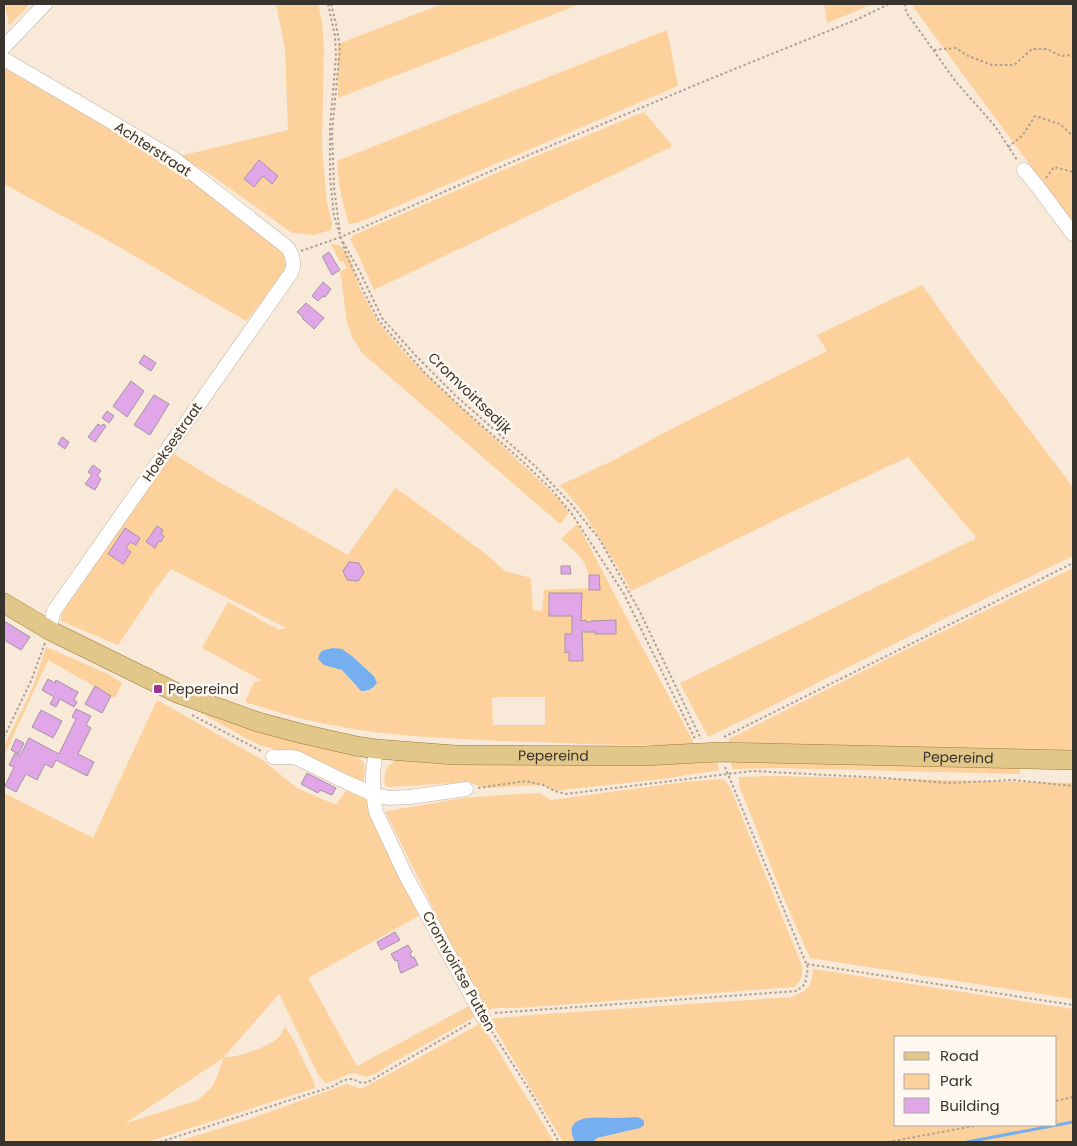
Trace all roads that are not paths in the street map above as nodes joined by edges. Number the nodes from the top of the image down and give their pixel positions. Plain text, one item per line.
1 (45, 4) edge
2 (4, 47) edge
3 (4, 59) edge
4 (1024, 170) road end
5 (1073, 234) edge
6 (292, 254) joint
7 (4, 603) edge
8 (49, 630) junction
9 (376, 749) junction
10 (273, 757) dead end
11 (1073, 760) edge
12 (466, 789) road end
13 (373, 794) junction
14 (483, 1017) road end

1 - 2 street
3 - 6 street, Achterstraat
4 - 5 street
6 - 8 street, Hoeksestraat
7 - 8 main road, Pepereind
8 - 9 main road, Pepereind
9 - 11 main road, Pepereind
9 - 13 street, Cromvoirtse Putten
10 - 13 street
12 - 13 street
13 - 14 street, Cromvoirtse Putten

